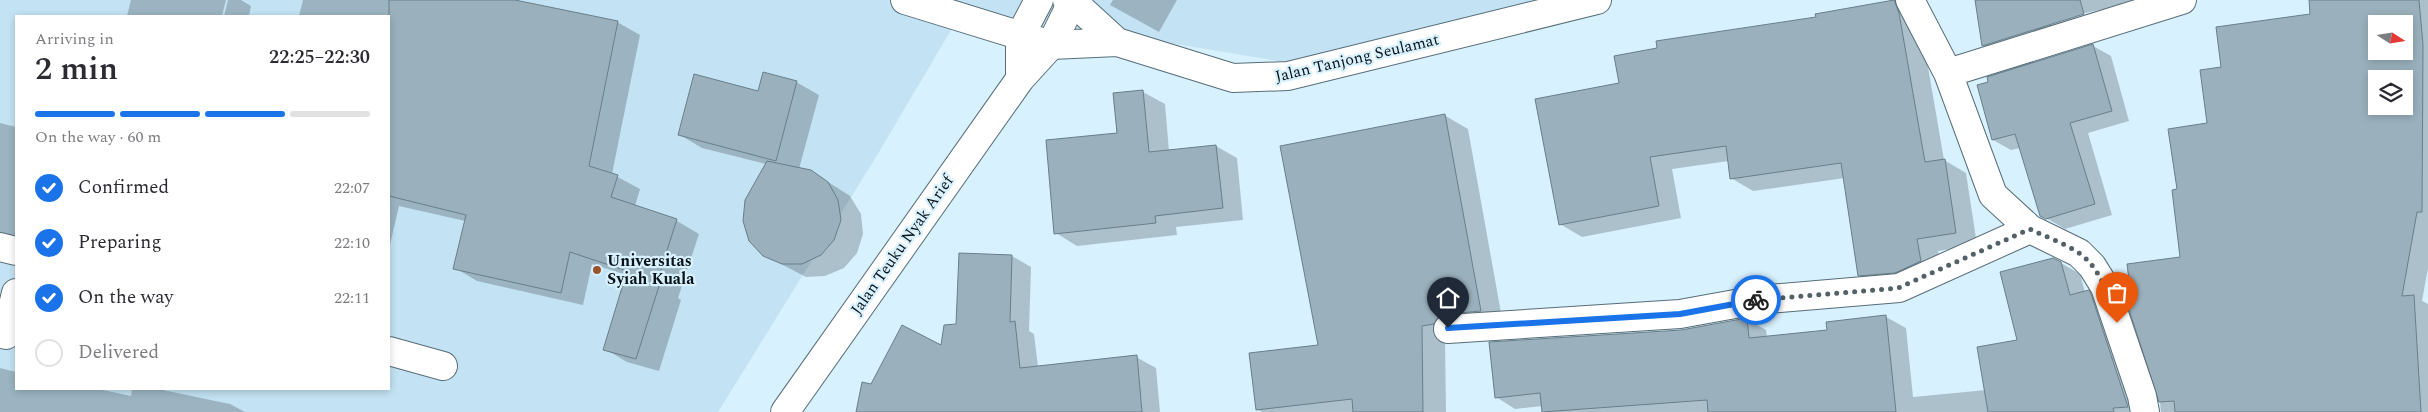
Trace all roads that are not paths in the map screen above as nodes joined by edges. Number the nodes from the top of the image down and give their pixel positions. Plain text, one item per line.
1 (905, 0) edge
2 (1039, 0) edge
3 (1070, 0) edge
4 (1597, 0) edge
5 (1910, 0) edge
6 (2182, 0) edge
7 (1020, 36) junction
8 (1117, 42) junction
9 (1051, 45) junction
10 (1948, 73) junction
11 (1020, 79) junction
12 (2030, 229) junction
13 (0, 247) edge
14 (15, 251) edge
15 (15, 297) edge
16 (1448, 328) dead end
17 (6, 335) dead end
18 (390, 351) edge
19 (443, 366) dead end
20 (794, 409) edge
21 (2145, 412) edge

1 - 7 street, Jalan Tanjong Seulamat
2 - 7 street
3 - 8 street, Jalan Tanjong Seulamat
3 - 9 street
4 - 8 street, Jalan Tanjong Seulamat
5 - 10 street
6 - 10 street
7 - 9 street, Jalan Tanjong Seulamat
7 - 11 street
8 - 9 street, Jalan Tanjong Seulamat
9 - 11 street, Jalan Teuku Nyak Arief
10 - 12 street
11 - 20 street, Jalan Teuku Nyak Arief
12 - 16 street
12 - 21 street
13 - 14 street
15 - 17 street
18 - 19 street

